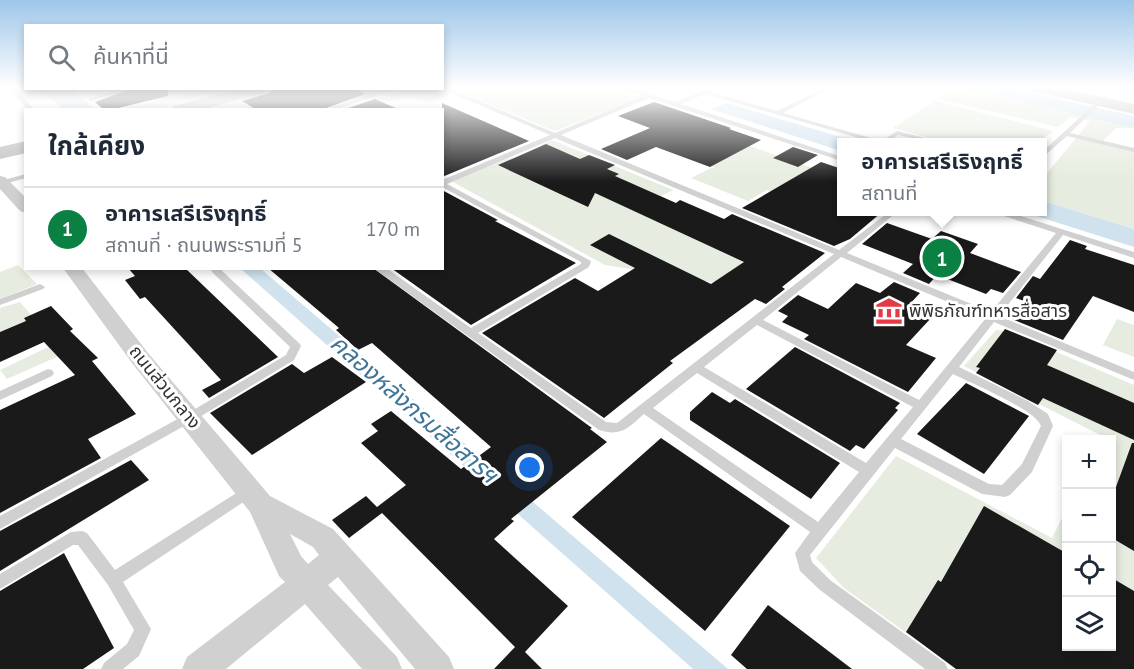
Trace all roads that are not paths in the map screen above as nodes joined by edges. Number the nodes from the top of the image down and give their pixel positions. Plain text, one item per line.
1 (517, 119) edge
2 (593, 119) edge
3 (718, 119) edge
4 (799, 119) edge
5 (1082, 119) edge
6 (1066, 134) junction
7 (555, 135) junction
8 (864, 138) edge
9 (890, 138) edge
10 (920, 138) edge
11 (24, 147) edge
12 (1134, 150) edge
13 (1047, 151) edge
14 (0, 153) edge
15 (837, 157) edge
16 (24, 176) edge
17 (1, 181) edge
18 (444, 182) edge
19 (444, 184) edge
20 (24, 206) edge
21 (888, 216) edge
22 (1014, 216) edge
23 (1062, 231) junction
24 (839, 253) junction
25 (1134, 255) edge
26 (74, 270) edge
27 (215, 270) edge
28 (382, 270) edge
29 (40, 287) dead end
30 (0, 302) edge
31 (993, 317) junction
32 (755, 320) junction
33 (471, 333) junction
34 (696, 367) junction
35 (951, 368) junction
36 (48, 374) dead end
37 (1134, 376) edge
38 (0, 396) edge
39 (921, 406) junction
40 (644, 408) junction
41 (189, 418) junction
42 (893, 441) junction
43 (868, 471) junction
44 (255, 497) junction
45 (0, 523) edge
46 (820, 531) junction
47 (340, 557) junction
48 (113, 580) junction
49 (0, 582) edge
50 (307, 584) junction
51 (110, 669) edge
52 (199, 669) edge
53 (385, 669) edge
54 (437, 669) edge
55 (939, 669) edge

1 - 7 lane
2 - 7 lane
3 - 15 lane
4 - 8 lane
5 - 6 lane
6 - 12 lane
6 - 13 lane
7 - 18 lane
7 - 24 lane
9 - 10 lane
11 - 14 main road
16 - 17 lane
17 - 20 street
19 - 33 lane
21 - 24 lane
22 - 23 lane
23 - 25 lane
23 - 31 lane
24 - 31 lane
24 - 32 lane
26 - 41 street, ถนนส่วนกลาง
27 - 41 lane
28 - 33 lane
29 - 30 lane
31 - 35 lane
31 - 37 lane
32 - 34 lane
32 - 39 lane
33 - 40 lane
34 - 40 lane
34 - 43 lane
35 - 39 lane
35 - 42 lane
36 - 38 lane
39 - 42 lane
40 - 46 lane
41 - 44 street, ถนนส่วนกลาง
41 - 45 lane
42 - 43 lane
43 - 46 lane
44 - 47 street, ถนนส่วนกลาง
44 - 48 lane
44 - 50 street, ถนนส่วนกลาง
46 - 55 lane
47 - 50 street
47 - 54 street, ถนนส่วนกลาง
48 - 49 lane
48 - 51 lane
50 - 52 street
50 - 53 street, ถนนส่วนกลาง

